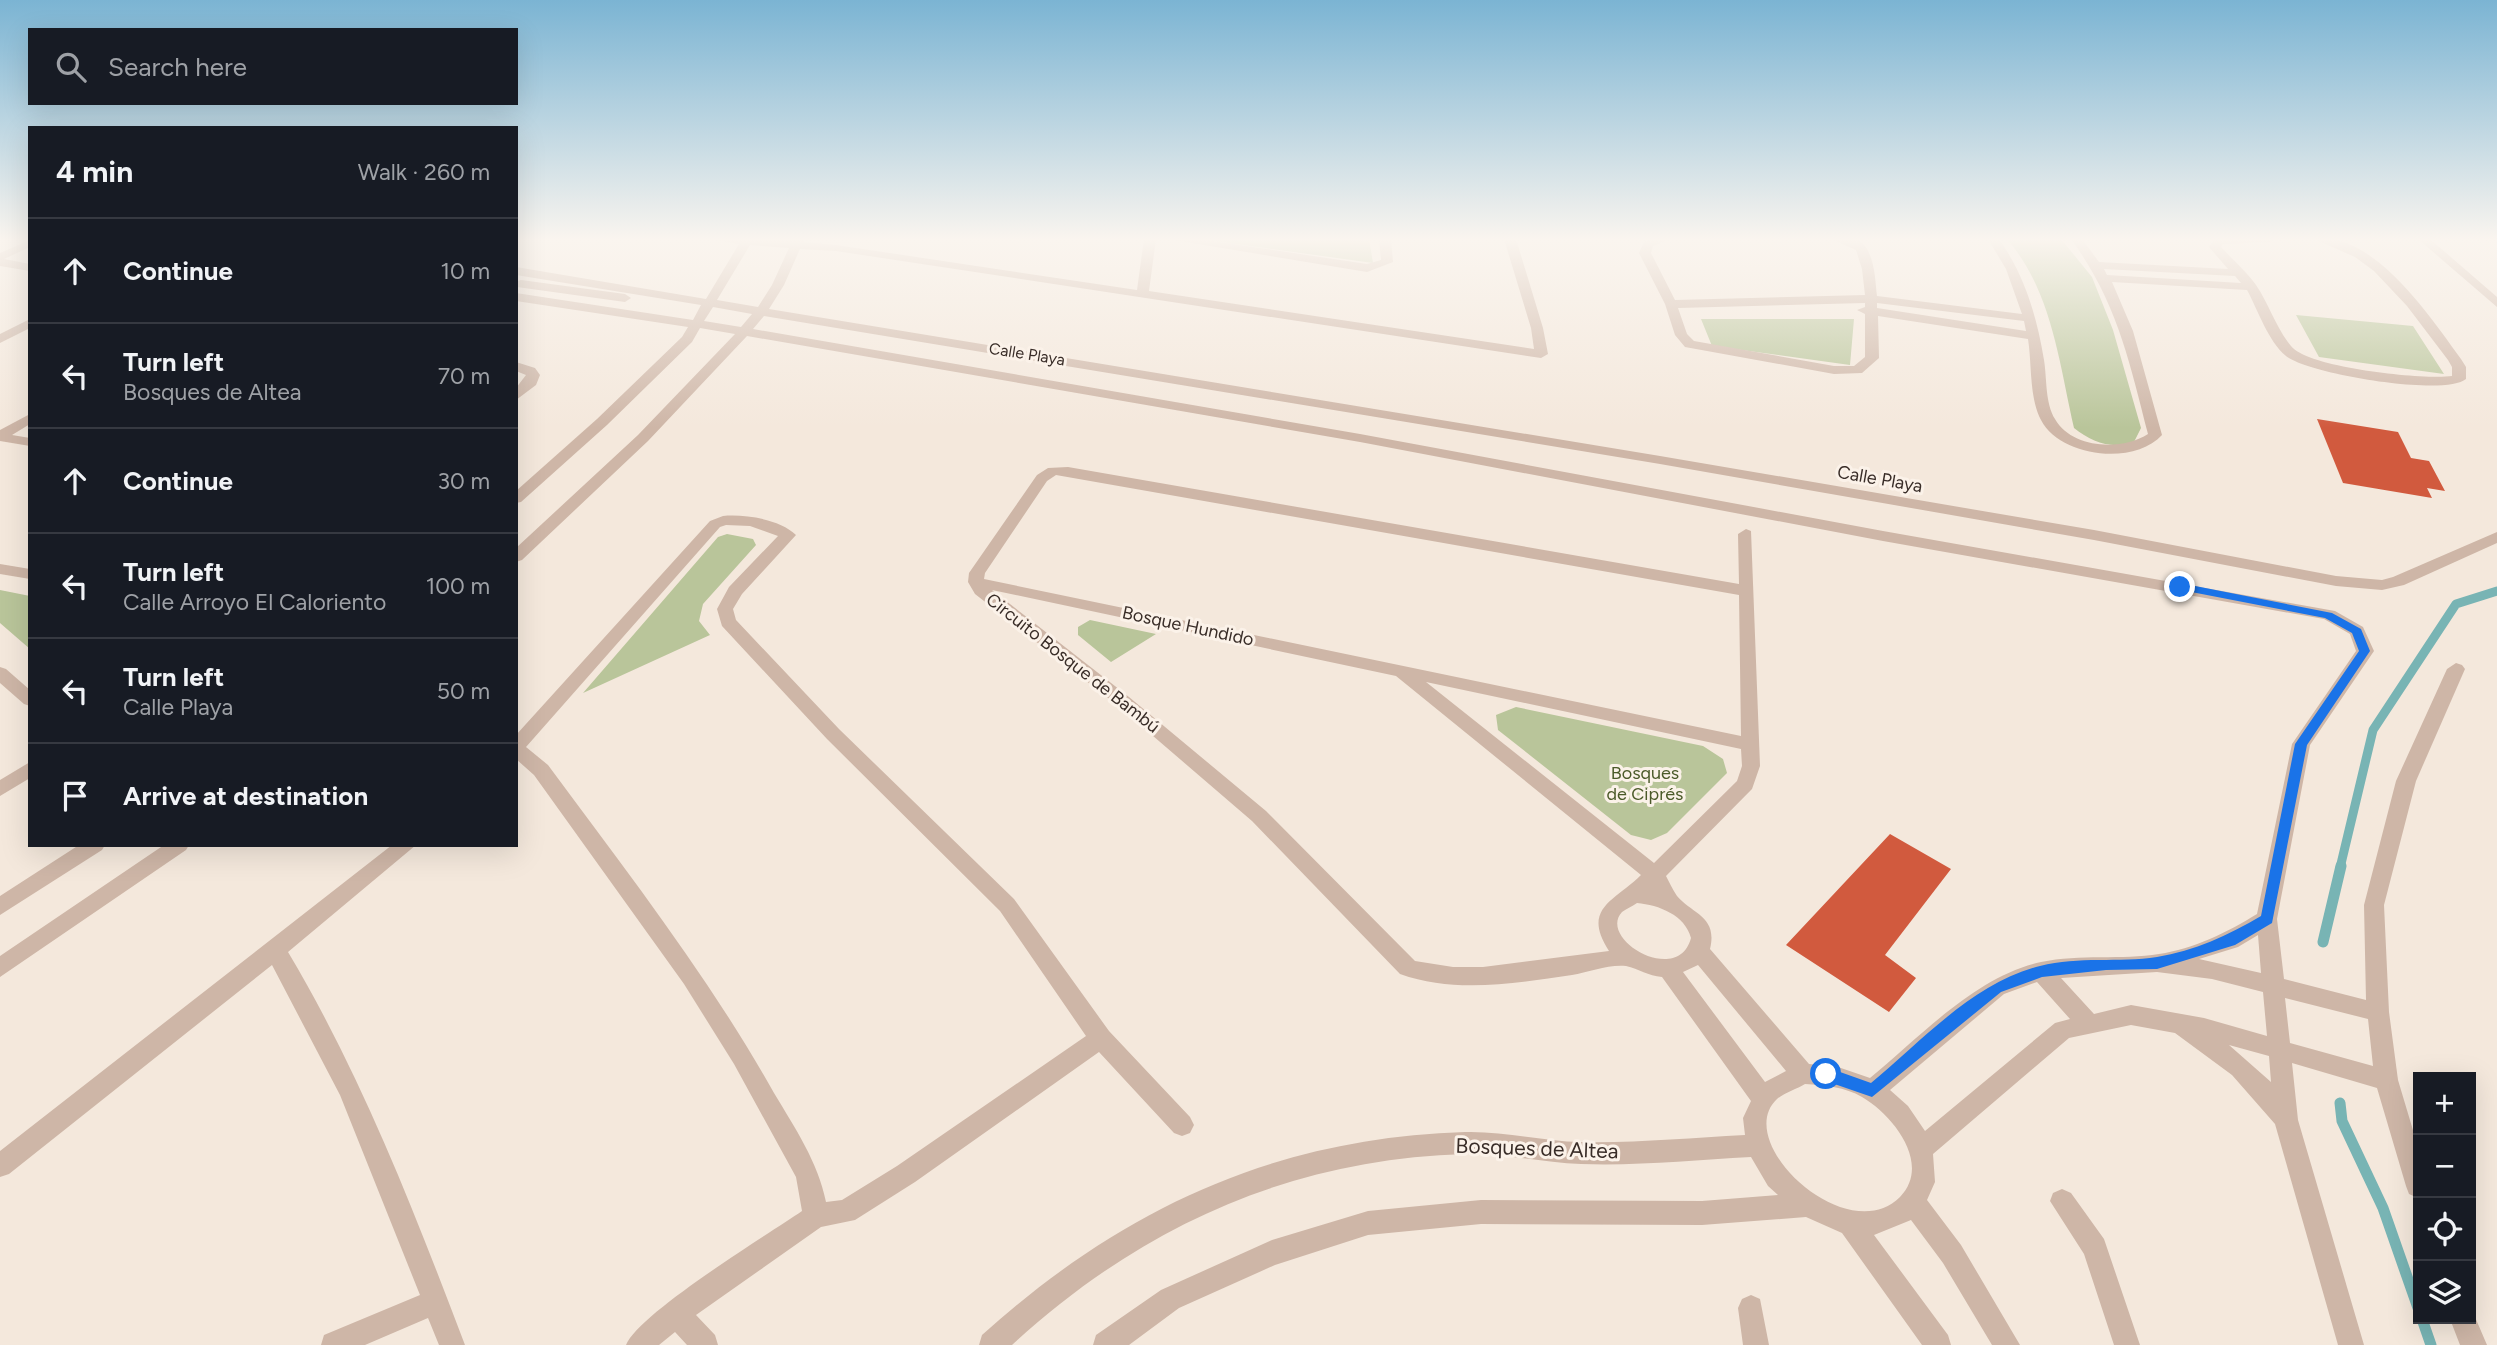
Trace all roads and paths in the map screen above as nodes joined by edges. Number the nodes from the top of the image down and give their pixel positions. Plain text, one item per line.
1 (547, 302) edge
2 (712, 302) joint
3 (767, 302) edge
4 (1195, 302) edge
5 (1529, 302) edge
6 (1870, 302) edge
7 (2024, 302) edge
8 (2115, 302) edge
9 (2259, 302) edge
10 (2408, 302) edge
11 (1671, 304) joint
12 (1871, 306) junction
13 (762, 310) junction
14 (2028, 318) junction
15 (28, 324) edge
16 (697, 325) junction
17 (743, 331) junction
18 (2033, 335) junction
19 (0, 339) edge
20 (518, 367) edge
21 (518, 394) edge
22 (1371, 411) junction
23 (28, 419) edge
24 (0, 436) edge
25 (1360, 438) junction
26 (28, 442) edge
27 (518, 497) edge
28 (1746, 534) dead end
29 (2497, 537) edge
30 (518, 555) edge
31 (0, 569) edge
32 (28, 575) edge
33 (976, 582) junction
34 (1747, 591) junction
35 (2456, 669) dead end
36 (1401, 671) junction
37 (0, 673) edge
38 (28, 698) edge
39 (1749, 744) junction
40 (518, 746) edge
41 (518, 750) edge
42 (28, 770) edge
43 (0, 789) edge
44 (92, 847) edge
45 (176, 847) edge
46 (404, 847) edge
47 (1655, 875) junction
48 (1634, 895) junction
49 (1669, 900) junction
50 (0, 907) edge
51 (2267, 919) junction
52 (1608, 931) junction
53 (275, 950) junction
54 (1698, 950) junction
55 (1627, 957) junction
56 (2157, 963) junction
57 (1571, 965) junction
58 (0, 968) edge
59 (1668, 968) junction
60 (2042, 971) junction
61 (2274, 986) junction
62 (2378, 1012) junction
63 (2172, 1022) junction
64 (2089, 1024) junction
65 (1101, 1038) junction
66 (2282, 1050) junction
67 (1803, 1074) junction
68 (2386, 1080) junction
69 (1872, 1091) junction
70 (1763, 1098) junction
71 (2287, 1120) junction
72 (1182, 1125) dead end
73 (1758, 1145) junction
74 (1921, 1149) junction
75 (0, 1166) edge
76 (2413, 1169) edge
77 (2062, 1201) dead end
78 (1914, 1203) junction
79 (1806, 1205) junction
80 (816, 1216) junction
81 (1850, 1223) junction
82 (436, 1301) junction
83 (1751, 1308) dead end
84 (676, 1313) junction
85 (2465, 1324) edge
86 (334, 1345) edge
87 (452, 1345) edge
88 (639, 1345) edge
89 (705, 1345) edge
90 (992, 1345) edge
91 (1106, 1345) edge
92 (1756, 1345) edge
93 (1938, 1345) edge
94 (2007, 1345) edge
95 (2127, 1345) edge
96 (2351, 1345) edge
97 (2474, 1345) edge

1 - 16 street, Calle Playa
2 - 13 street, Calle Playa
2 - 16 street
3 - 13 street
4 - 5 street
6 - 12 street
7 - 14 street
8 - 18 street
9 - 10 street
11 - 12 street
11 - 12 street
12 - 14 street
12 - 18 street
13 - 17 street
13 - 22 street, Calle Playa
14 - 18 street
15 - 19 street
16 - 17 street, Calle Playa
16 - 27 street
17 - 25 street, Calle Playa
17 - 30 street
20 - 21 street
22 - 25 street
22 - 29 street, Calle Playa
23 - 24 street
24 - 26 street
25 - 51 street, Calle Playa
28 - 34 street
31 - 32 street
33 - 34 street, Circuito Bosque de Bambú
33 - 36 street, Bosque Hundido
33 - 57 street, Circuito Bosque de Bambú
34 - 39 street
35 - 62 street
36 - 39 street, Bosque Hundido
36 - 47 street, Bosque Hundido
37 - 38 street
39 - 47 street
40 - 65 street
41 - 80 street
42 - 43 street
44 - 50 street
45 - 58 street
46 - 53 street
47 - 48 street
47 - 49 street
48 - 49 street
48 - 52 street
49 - 54 street
51 - 56 street
51 - 61 street
52 - 55 street
52 - 57 street
53 - 75 street
53 - 82 street
54 - 59 street
54 - 67 street
55 - 57 street, Circuito Bosque de Bambú
55 - 59 street
56 - 60 street
56 - 61 street
59 - 70 street
60 - 64 street
60 - 69 street
61 - 62 street
61 - 66 street
62 - 68 street
63 - 64 street
63 - 66 street
63 - 71 street
64 - 74 street
65 - 72 street
65 - 80 street
66 - 68 street
66 - 71 street
67 - 69 street
67 - 70 street
68 - 76 street
69 - 74 street
70 - 73 street
71 - 96 street
73 - 79 street
73 - 90 street, Bosques de Altea
74 - 78 street
77 - 95 street
78 - 81 street
78 - 94 street
79 - 81 street
79 - 91 street
80 - 84 street
81 - 93 street
82 - 86 street
82 - 87 street
83 - 92 street
84 - 88 street
84 - 89 street
85 - 97 street

